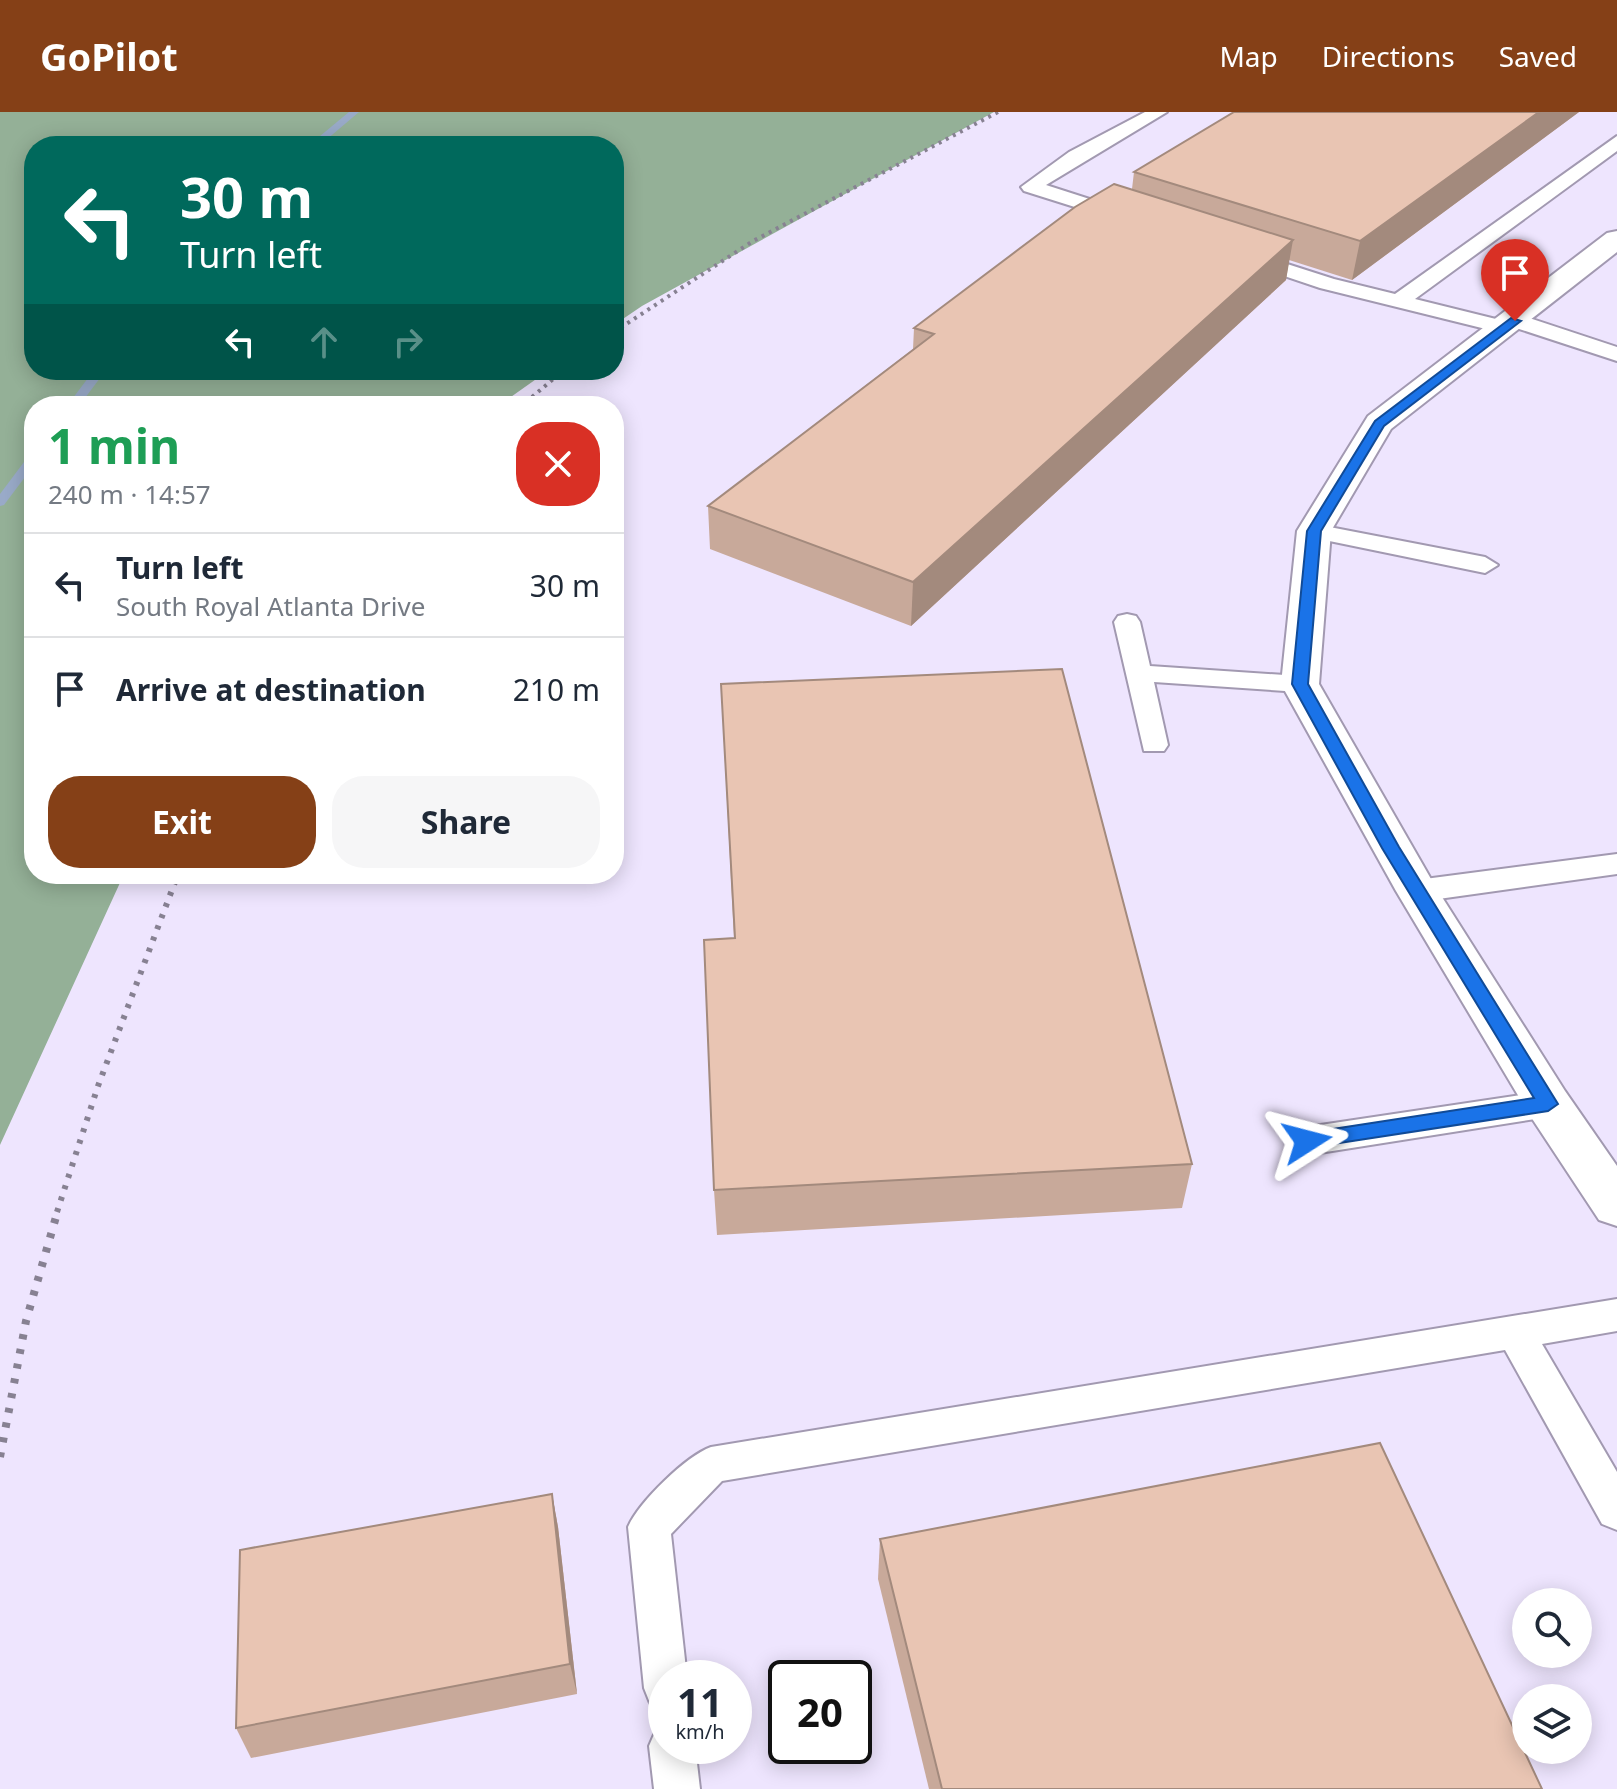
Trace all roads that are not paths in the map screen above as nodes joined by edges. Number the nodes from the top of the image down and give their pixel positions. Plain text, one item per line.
1 (1158, 112) edge
2 (1617, 142) edge
3 (1140, 222) edge
4 (1617, 239) edge
5 (1226, 251) edge
6 (1402, 299) junction
7 (1510, 324) junction
8 (1617, 354) edge
9 (1314, 531) junction
10 (1485, 565) dead end
11 (1127, 622) dead end
12 (1138, 673) junction
13 (1300, 684) junction
14 (1154, 745) dead end
15 (1617, 864) edge
16 (1417, 891) junction
17 (1548, 1104) junction
18 (1307, 1141) dead end
19 (1617, 1206) edge
20 (1617, 1315) edge
21 (1515, 1332) junction
22 (1617, 1511) edge
23 (663, 1660) edge
24 (674, 1764) edge
25 (677, 1789) edge

1 - 3 lane
2 - 6 lane
4 - 7 street
5 - 6 lane
6 - 7 lane
7 - 8 lane
7 - 9 street
9 - 10 lane
9 - 13 street
11 - 12 lane
12 - 13 lane
12 - 14 lane
13 - 16 street
15 - 16 lane
16 - 17 street
17 - 18 lane
17 - 19 street
20 - 21 lane
21 - 22 lane
21 - 23 lane
24 - 25 lane

